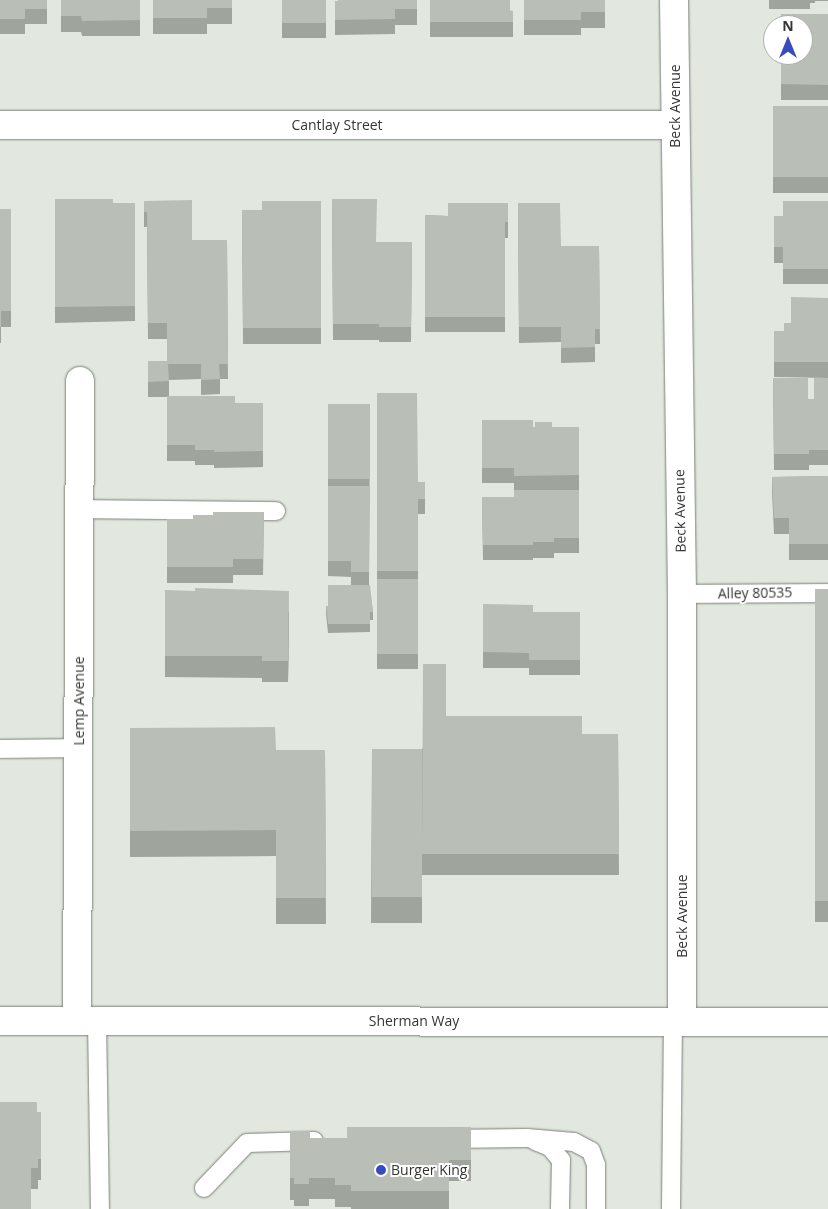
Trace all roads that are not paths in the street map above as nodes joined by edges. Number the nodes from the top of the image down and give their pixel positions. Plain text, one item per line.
1 (674, 0) edge
2 (0, 125) edge
3 (674, 125) junction
4 (80, 381) dead end
5 (80, 509) junction
6 (276, 511) dead end
7 (828, 593) edge
8 (682, 594) junction
9 (0, 748) edge
10 (79, 748) junction
11 (0, 1021) edge
12 (87, 1021) junction
13 (677, 1022) junction
14 (828, 1022) edge
15 (527, 1138) junction
16 (427, 1140) edge
17 (327, 1141) edge
18 (204, 1188) dead end
19 (100, 1209) edge
20 (560, 1209) edge
21 (596, 1209) edge
22 (671, 1209) edge

1 - 3 street, Beck Avenue
2 - 3 street, Cantlay Street
3 - 8 street, Beck Avenue
4 - 5 street, Lemp Avenue
5 - 6 lane
5 - 10 street, Lemp Avenue
7 - 8 lane, Alley 80535
8 - 13 street, Beck Avenue
9 - 10 lane
10 - 12 street, Lemp Avenue
11 - 12 street, Sherman Way
12 - 13 street, Sherman Way
12 - 19 lane
13 - 14 street, Sherman Way
13 - 22 lane
15 - 16 lane
15 - 20 lane
15 - 21 lane
17 - 18 lane

